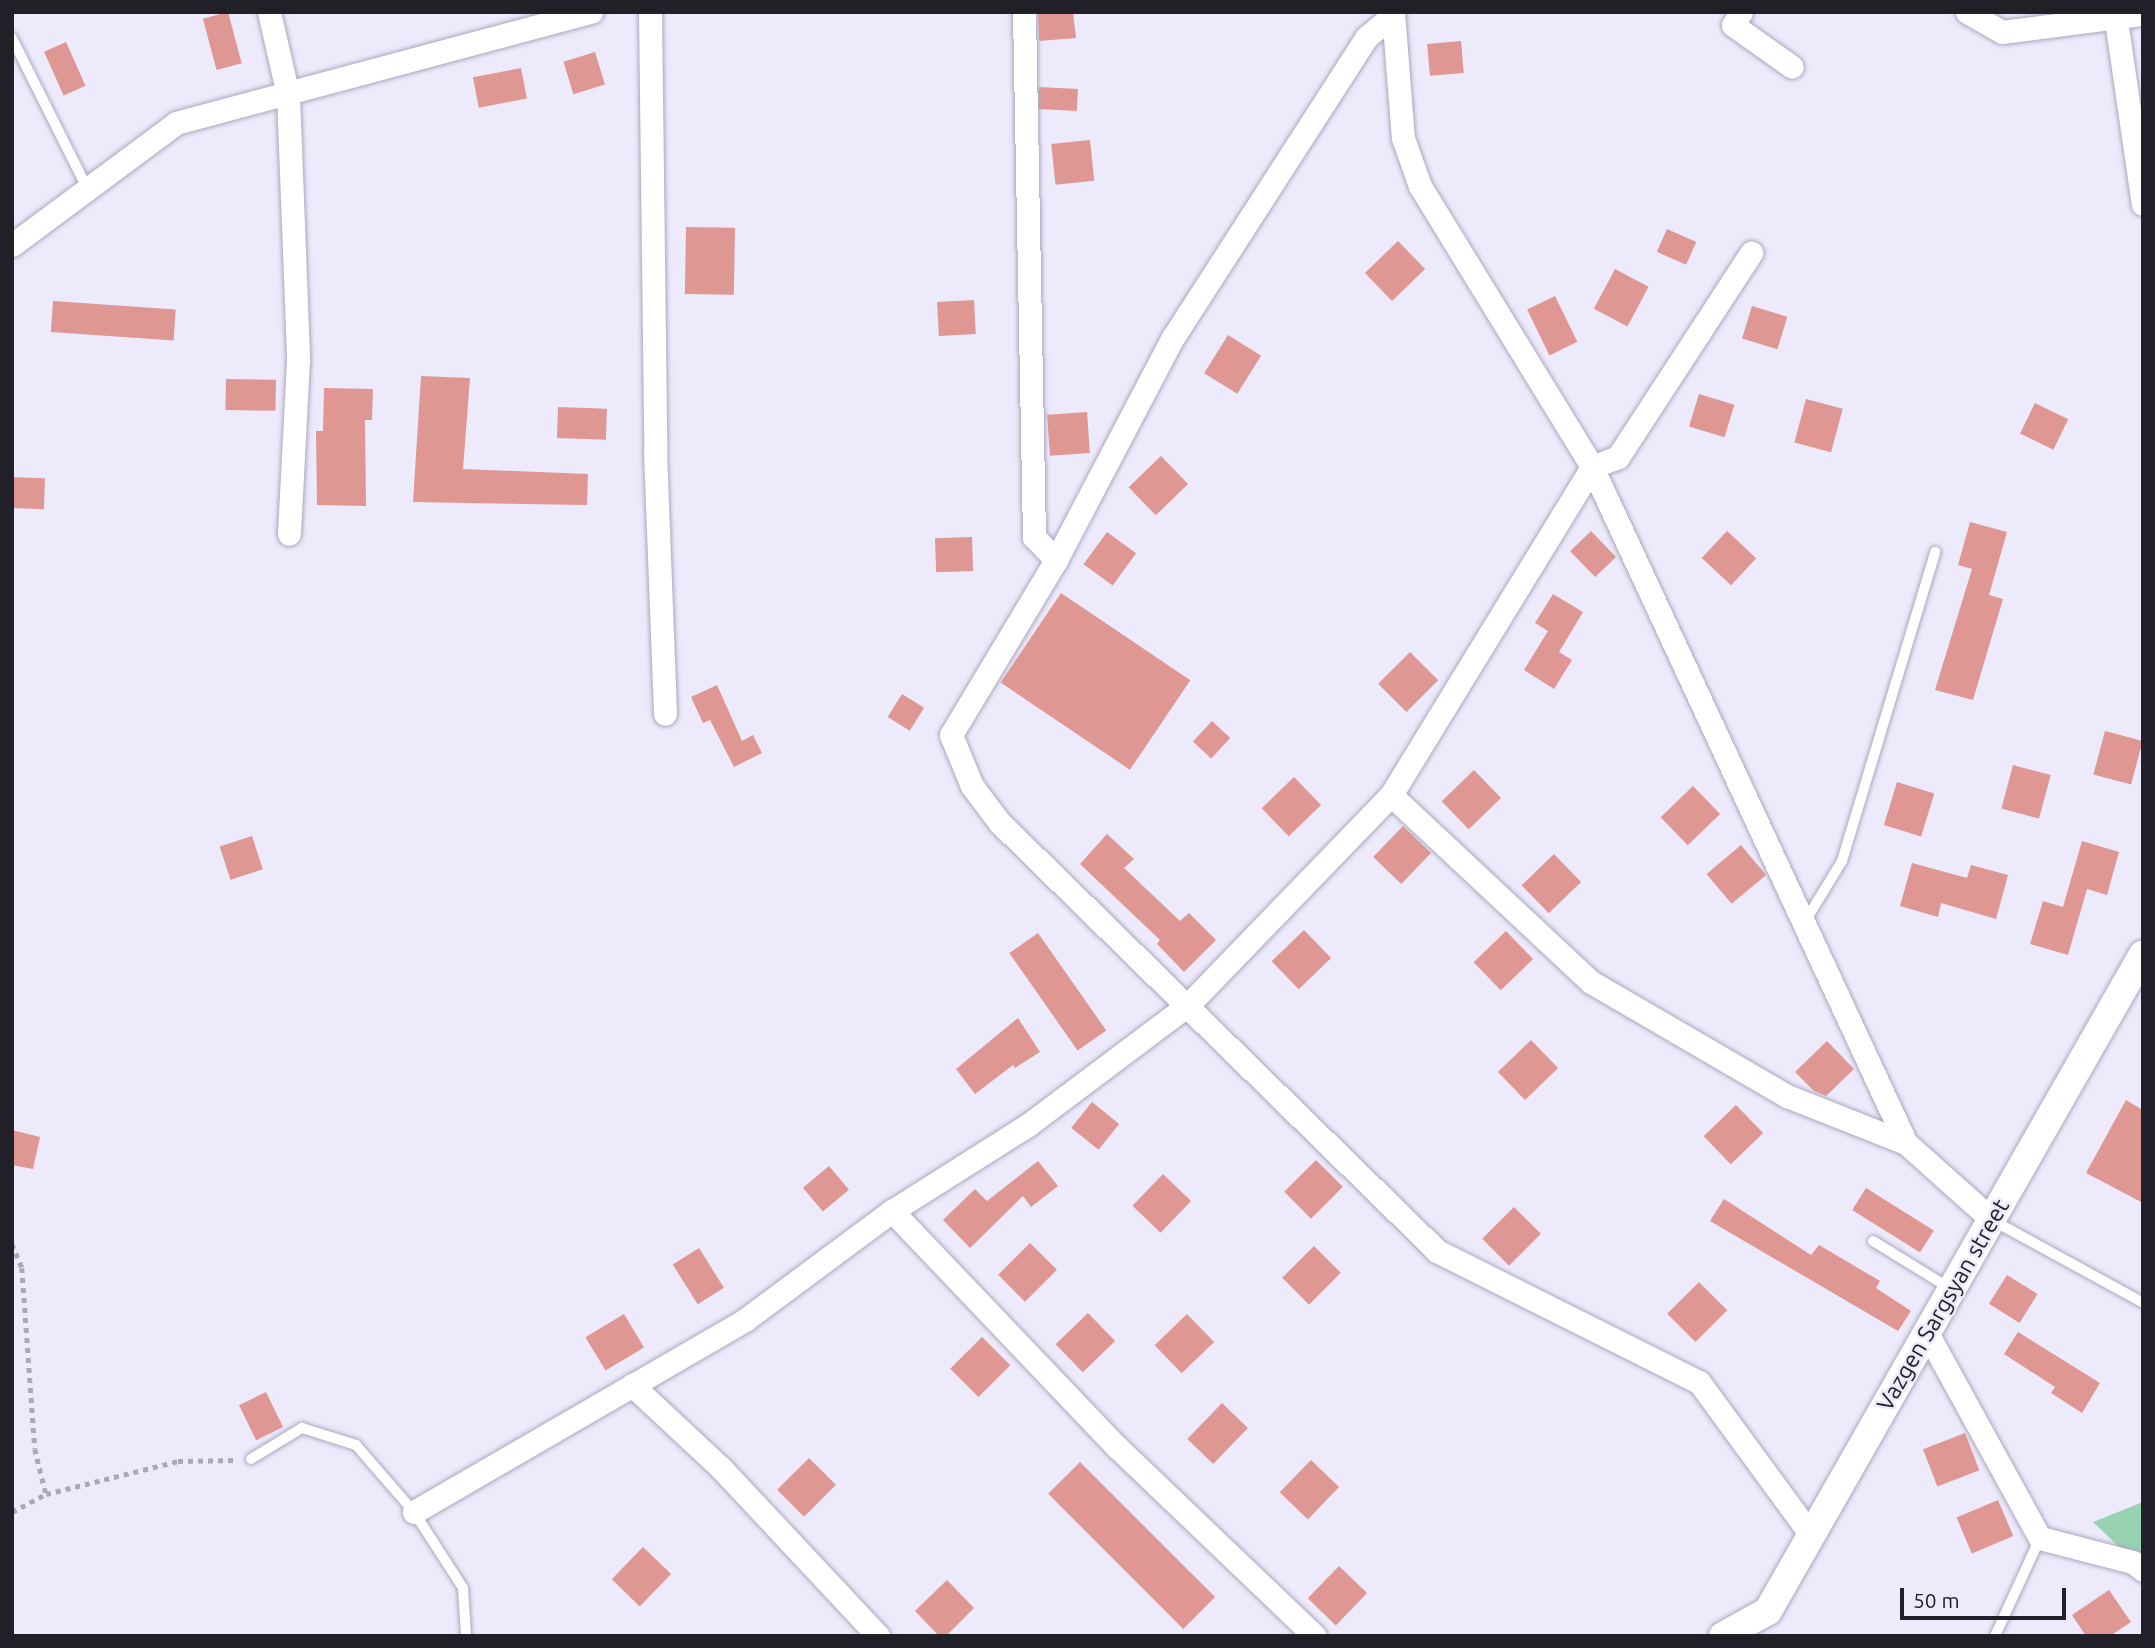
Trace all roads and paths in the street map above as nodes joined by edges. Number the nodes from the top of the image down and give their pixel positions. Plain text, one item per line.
1 (269, 12) edge
2 (591, 12) edge
3 (650, 12) edge
4 (1024, 12) edge
5 (1741, 12) edge
6 (1966, 12) edge
7 (1393, 14) edge
8 (2143, 14) edge
9 (2116, 20) junction
10 (515, 22) edge
11 (12, 38) edge
12 (1792, 66) dead end
13 (288, 95) junction
14 (88, 190) junction
15 (2143, 204) edge
16 (12, 245) edge
17 (1751, 253) dead end
18 (1592, 467) junction
19 (289, 534) dead end
20 (1935, 552) dead end
21 (1056, 560) junction
22 (665, 714) dead end
23 (1391, 795) junction
24 (1804, 923) junction
25 (2143, 954) edge
26 (1189, 1004) junction
27 (1906, 1143) junction
28 (892, 1211) junction
29 (1992, 1220) junction
30 (1874, 1241) dead end
31 (12, 1244) edge
32 (1951, 1289) junction
33 (2142, 1302) edge
34 (1926, 1331) junction
35 (632, 1385) junction
36 (251, 1459) joint
37 (46, 1494) junction
38 (12, 1512) edge
39 (414, 1512) junction
40 (1811, 1535) junction
41 (2040, 1538) junction
42 (2143, 1570) edge
43 (467, 1636) edge
44 (877, 1636) edge
45 (1315, 1636) edge
46 (1724, 1636) edge
47 (1995, 1636) edge

1 - 13 street
2 - 10 street
3 - 22 street
4 - 21 street
5 - 12 street
6 - 9 street
7 - 18 street
7 - 21 street
8 - 9 street
9 - 15 street
10 - 13 street
11 - 14 lane
13 - 14 street
13 - 19 street
14 - 16 street
17 - 18 street
18 - 23 street
18 - 24 street
20 - 24 lane
21 - 26 street
23 - 26 street
23 - 27 street
24 - 27 street
25 - 29 street, Vazgen Sargsyan street
26 - 28 street
26 - 40 street
27 - 29 street
28 - 35 street
28 - 45 street
29 - 32 street, Vazgen Sargsyan street
29 - 33 lane
30 - 32 lane
31 - 37 path
32 - 34 street, Vazgen Sargsyan street
34 - 40 street, Vazgen Sargsyan street
34 - 41 street
35 - 39 street
35 - 44 street
36 - 37 path
36 - 39 lane
37 - 38 path
39 - 43 lane
40 - 46 street, Vazgen Sargsyan street
41 - 42 street
41 - 47 lane

